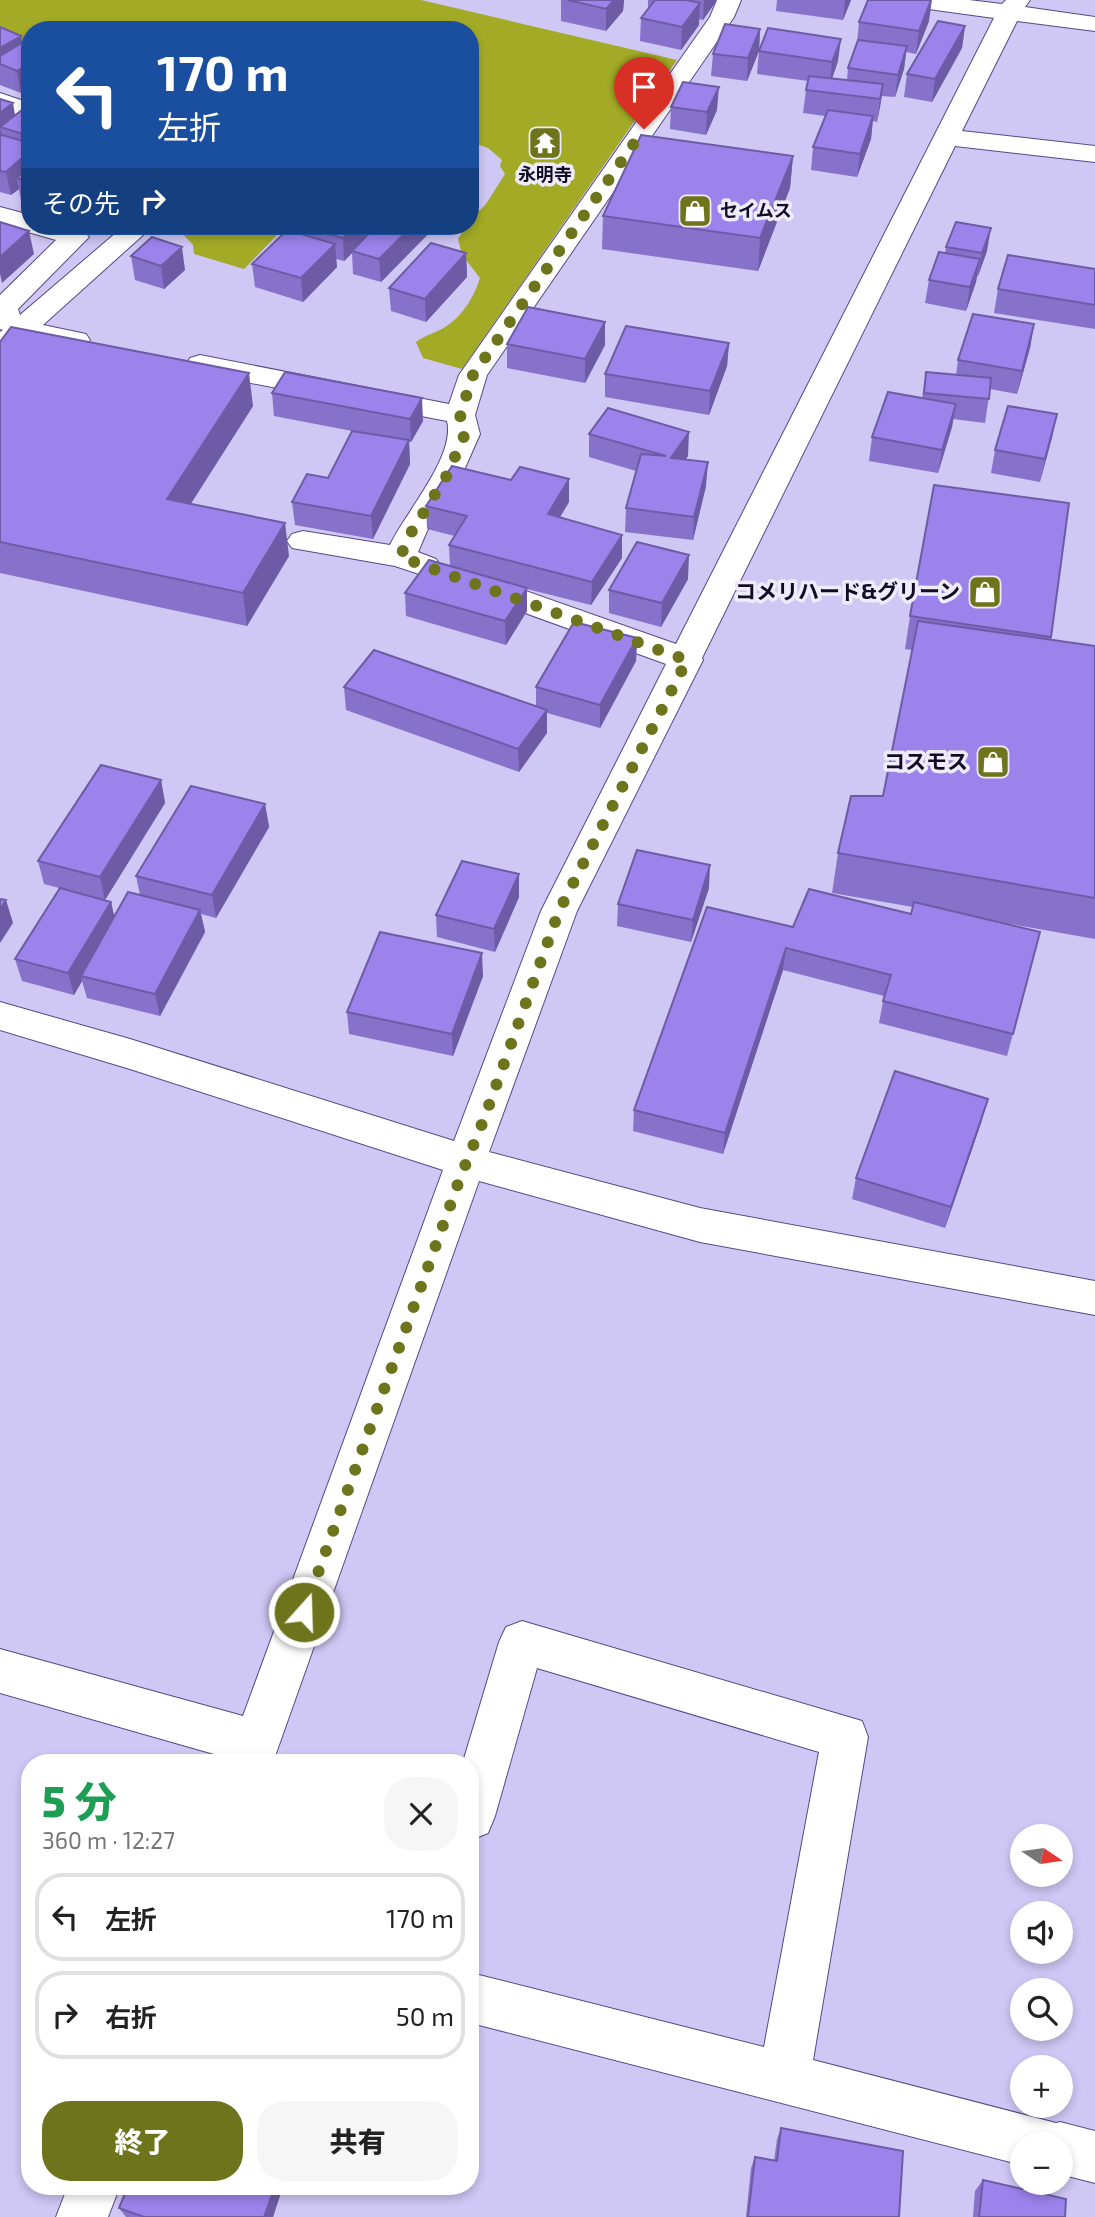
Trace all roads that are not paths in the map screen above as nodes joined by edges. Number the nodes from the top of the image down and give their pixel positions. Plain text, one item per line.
1 (729, 0) edge
2 (914, 0) edge
3 (1014, 6) edge
4 (1095, 24) edge
5 (0, 101) edge
6 (21, 109) edge
7 (946, 137) junction
8 (1095, 154) edge
9 (0, 215) edge
10 (21, 221) edge
11 (68, 235) edge
12 (130, 235) edge
13 (11, 338) edge
14 (104, 345) edge
15 (173, 359) edge
16 (460, 415) junction
17 (303, 541) dead end
18 (400, 557) junction
19 (687, 660) junction
20 (0, 1016) edge
21 (466, 1161) junction
22 (1095, 1298) edge
23 (0, 1671) edge
24 (254, 1753) edge
25 (479, 1789) edge
26 (479, 2000) edge
27 (785, 2078) junction
28 (1010, 2136) edge
29 (1073, 2151) edge
30 (1095, 2157) edge
31 (91, 2195) edge
32 (82, 2217) edge

1 - 16 street
2 - 3 street
3 - 4 street
3 - 7 street
5 - 6 street
7 - 8 street
7 - 19 street
9 - 10 street
11 - 13 street
12 - 13 street
13 - 14 street
15 - 16 street
16 - 18 street
17 - 18 street
18 - 19 street
19 - 21 street
20 - 21 street
21 - 22 street
21 - 24 street
23 - 24 street
25 - 27 street
26 - 27 street
27 - 28 street
29 - 30 street
31 - 32 street

